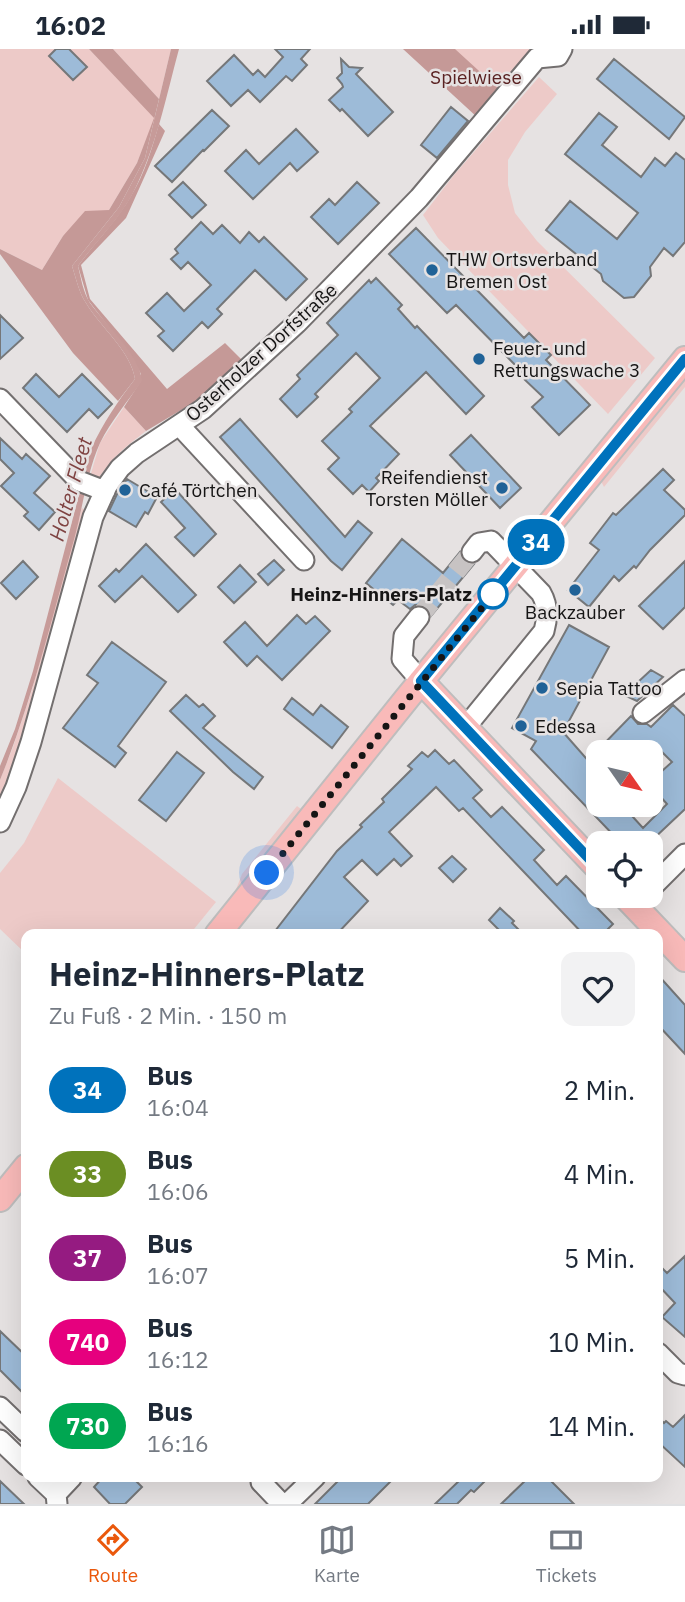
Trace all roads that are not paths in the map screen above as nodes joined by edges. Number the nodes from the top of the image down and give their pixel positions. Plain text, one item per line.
1 (562, 49) edge
2 (685, 359) edge
3 (0, 399) edge
4 (179, 425) junction
5 (92, 486) junction
6 (472, 552) tunnel mouth
7 (304, 560) dead end
8 (516, 567) junction
9 (419, 617) tunnel mouth
10 (685, 680) edge
11 (421, 681) junction
12 (643, 713) dead end
13 (465, 728) junction
14 (0, 822) edge
15 (685, 854) edge
16 (586, 855) edge
17 (663, 874) edge
18 (647, 908) edge
19 (224, 929) edge
20 (663, 929) edge
21 (663, 930) edge
22 (685, 959) edge
23 (21, 1173) edge
24 (0, 1199) edge
25 (663, 1358) edge
26 (685, 1375) edge
27 (0, 1407) edge
28 (21, 1427) edge
29 (0, 1440) edge
30 (21, 1460) edge
31 (42, 1482) edge
32 (68, 1482) edge
33 (261, 1482) edge
34 (309, 1482) edge
35 (56, 1499) edge
36 (285, 1504) edge

1 - 4 street, Osterholzer Dorfstraße
2 - 8 main road
3 - 5 street
4 - 5 street, Osterholzer Dorfstraße
4 - 7 street
5 - 14 street, Osterholzer Dorfstraße
6 - 8 street
8 - 11 main road
8 - 13 street
9 - 11 street
10 - 12 street
11 - 13 main road
11 - 19 main road
13 - 16 main road
15 - 17 street
18 - 20 main road
21 - 22 main road
23 - 24 main road
25 - 26 street
27 - 28 street
29 - 30 street
31 - 35 street
32 - 35 street
33 - 36 street
34 - 36 street

